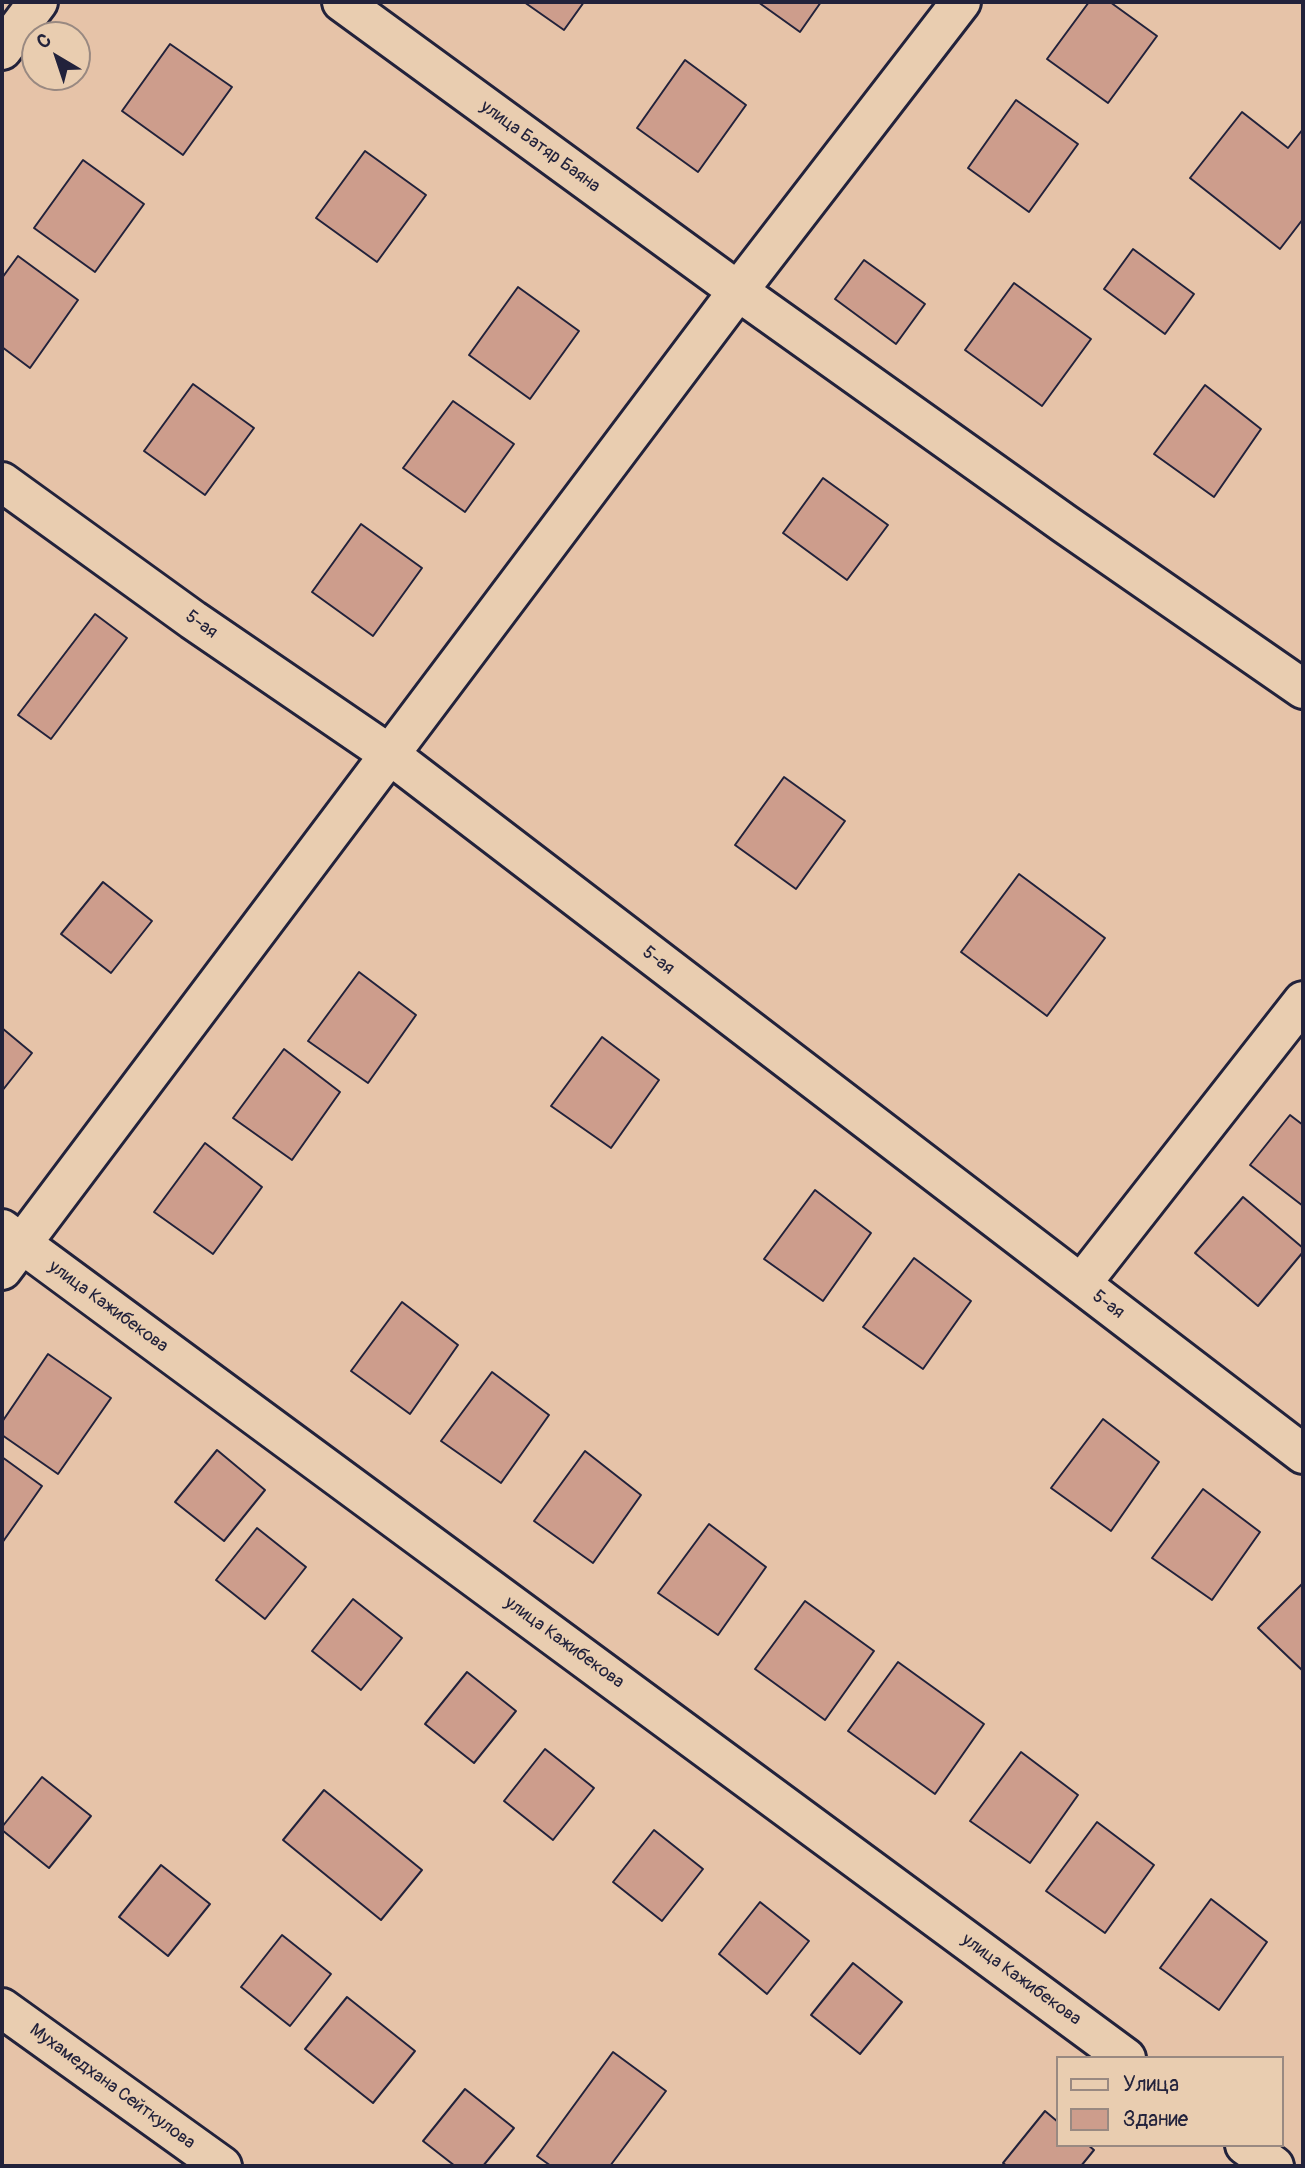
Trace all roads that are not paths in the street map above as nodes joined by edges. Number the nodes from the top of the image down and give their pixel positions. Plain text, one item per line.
1 (38, 2) edge
2 (342, 2) edge
3 (961, 2) edge
4 (2, 50) edge
5 (738, 291) junction
6 (2, 482) edge
7 (1303, 689) edge
8 (389, 754) junction
9 (1303, 1001) edge
10 (8, 1248) edge
11 (1081, 1284) junction
12 (1303, 1454) edge
13 (2, 2008) edge
14 (1123, 2056) edge
15 (1248, 2147) edge
16 (222, 2166) edge
17 (1274, 2166) edge

1 - 4 street
2 - 5 street, улица Батяр Баяна
3 - 5 street
5 - 7 street, улица Батяр Баяна
5 - 8 street
6 - 8 street, 5-ая
8 - 10 street
8 - 11 street, 5-ая
9 - 11 street
10 - 14 street, улица Кажибекова
11 - 12 street, 5-ая
13 - 16 street, Мухамедхана Сейткулова
15 - 17 street

